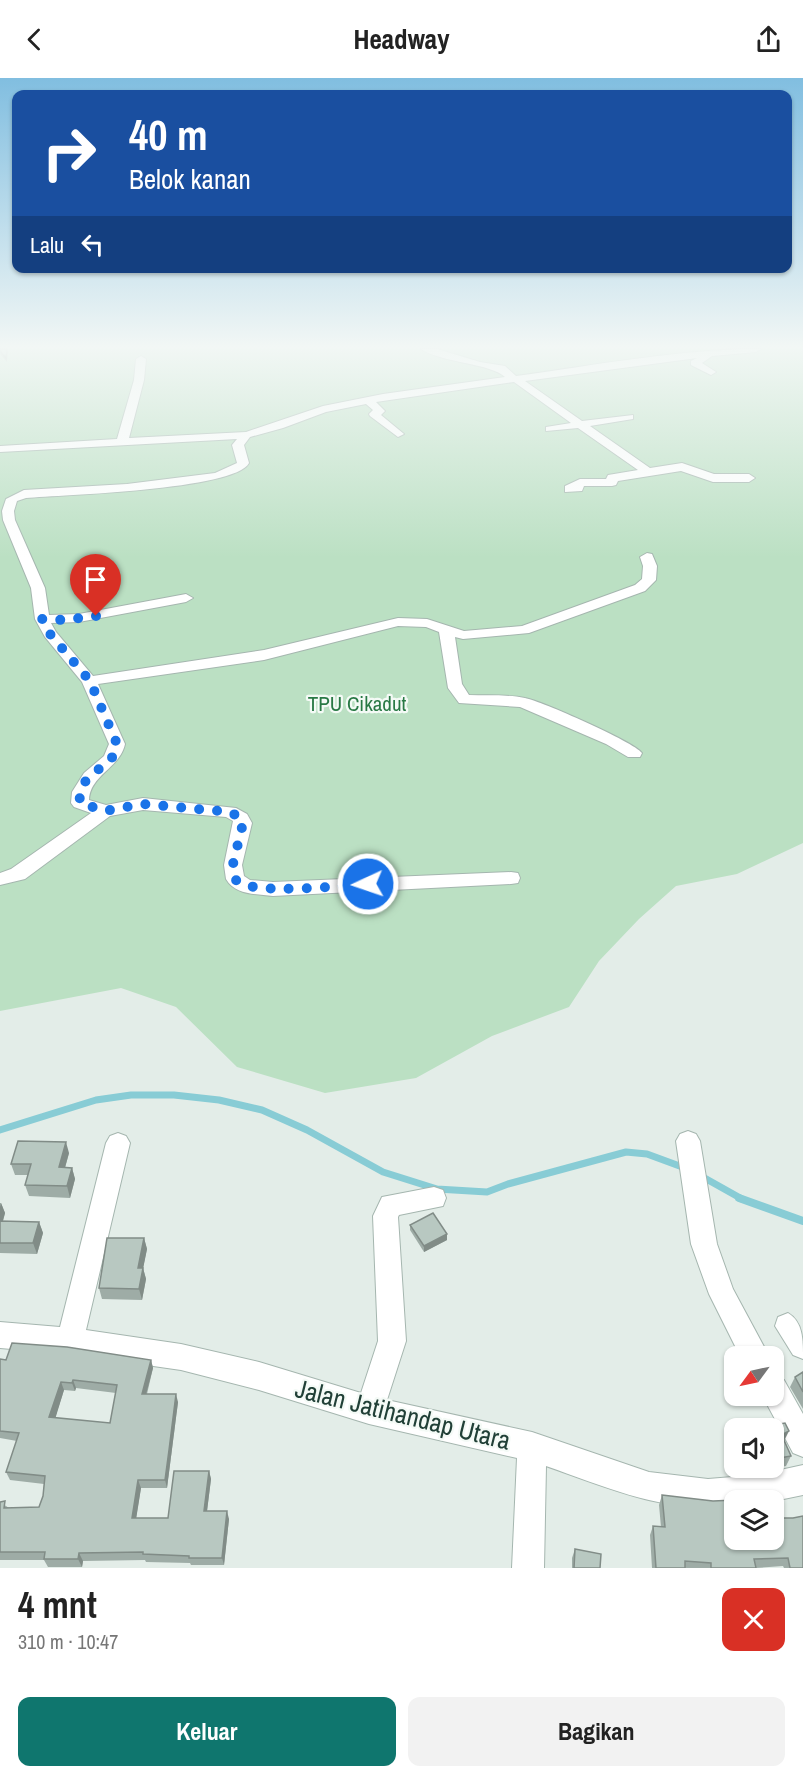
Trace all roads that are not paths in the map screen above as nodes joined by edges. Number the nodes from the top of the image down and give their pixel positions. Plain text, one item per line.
1 (129, 419) edge
2 (298, 419) edge
3 (379, 419) edge
4 (571, 419) edge
5 (618, 419) edge
6 (579, 424) junction
7 (550, 429) dead end
8 (398, 434) dead end
9 (246, 435) junction
10 (122, 443) junction
11 (0, 449) edge
12 (648, 472) junction
13 (749, 478) dead end
14 (569, 489) dead end
15 (5, 521) edge
16 (647, 557) dead end
17 (186, 598) dead end
18 (42, 619) junction
19 (446, 630) junction
20 (90, 681) junction
21 (634, 753) dead end
22 (105, 811) junction
23 (511, 878) dead end
24 (0, 879) edge
25 (688, 1141) dead end
26 (118, 1143) dead end
27 (434, 1198) dead end
28 (0, 1335) edge
29 (70, 1341) junction
30 (750, 1346) edge
31 (783, 1406) edge
32 (369, 1410) junction
33 (803, 1443) edge
34 (532, 1447) junction
35 (803, 1480) edge
36 (528, 1568) edge

1 - 10 street
2 - 9 street
3 - 8 street
4 - 6 street
5 - 6 street
6 - 7 street
6 - 12 street
9 - 10 street
9 - 15 street
10 - 11 street
12 - 13 street
12 - 14 street
15 - 18 street
16 - 19 street
17 - 18 street
18 - 20 street
19 - 20 street
19 - 21 street
20 - 22 street
22 - 23 street
22 - 24 street
25 - 30 street
26 - 29 street
27 - 32 street
28 - 29 street, Jalan Jatihandap Utara
29 - 32 street, Jalan Jatihandap Utara
31 - 33 street
32 - 34 street, Jalan Jatihandap Utara
34 - 35 street, Jalan Jatihandap Utara
34 - 36 street

